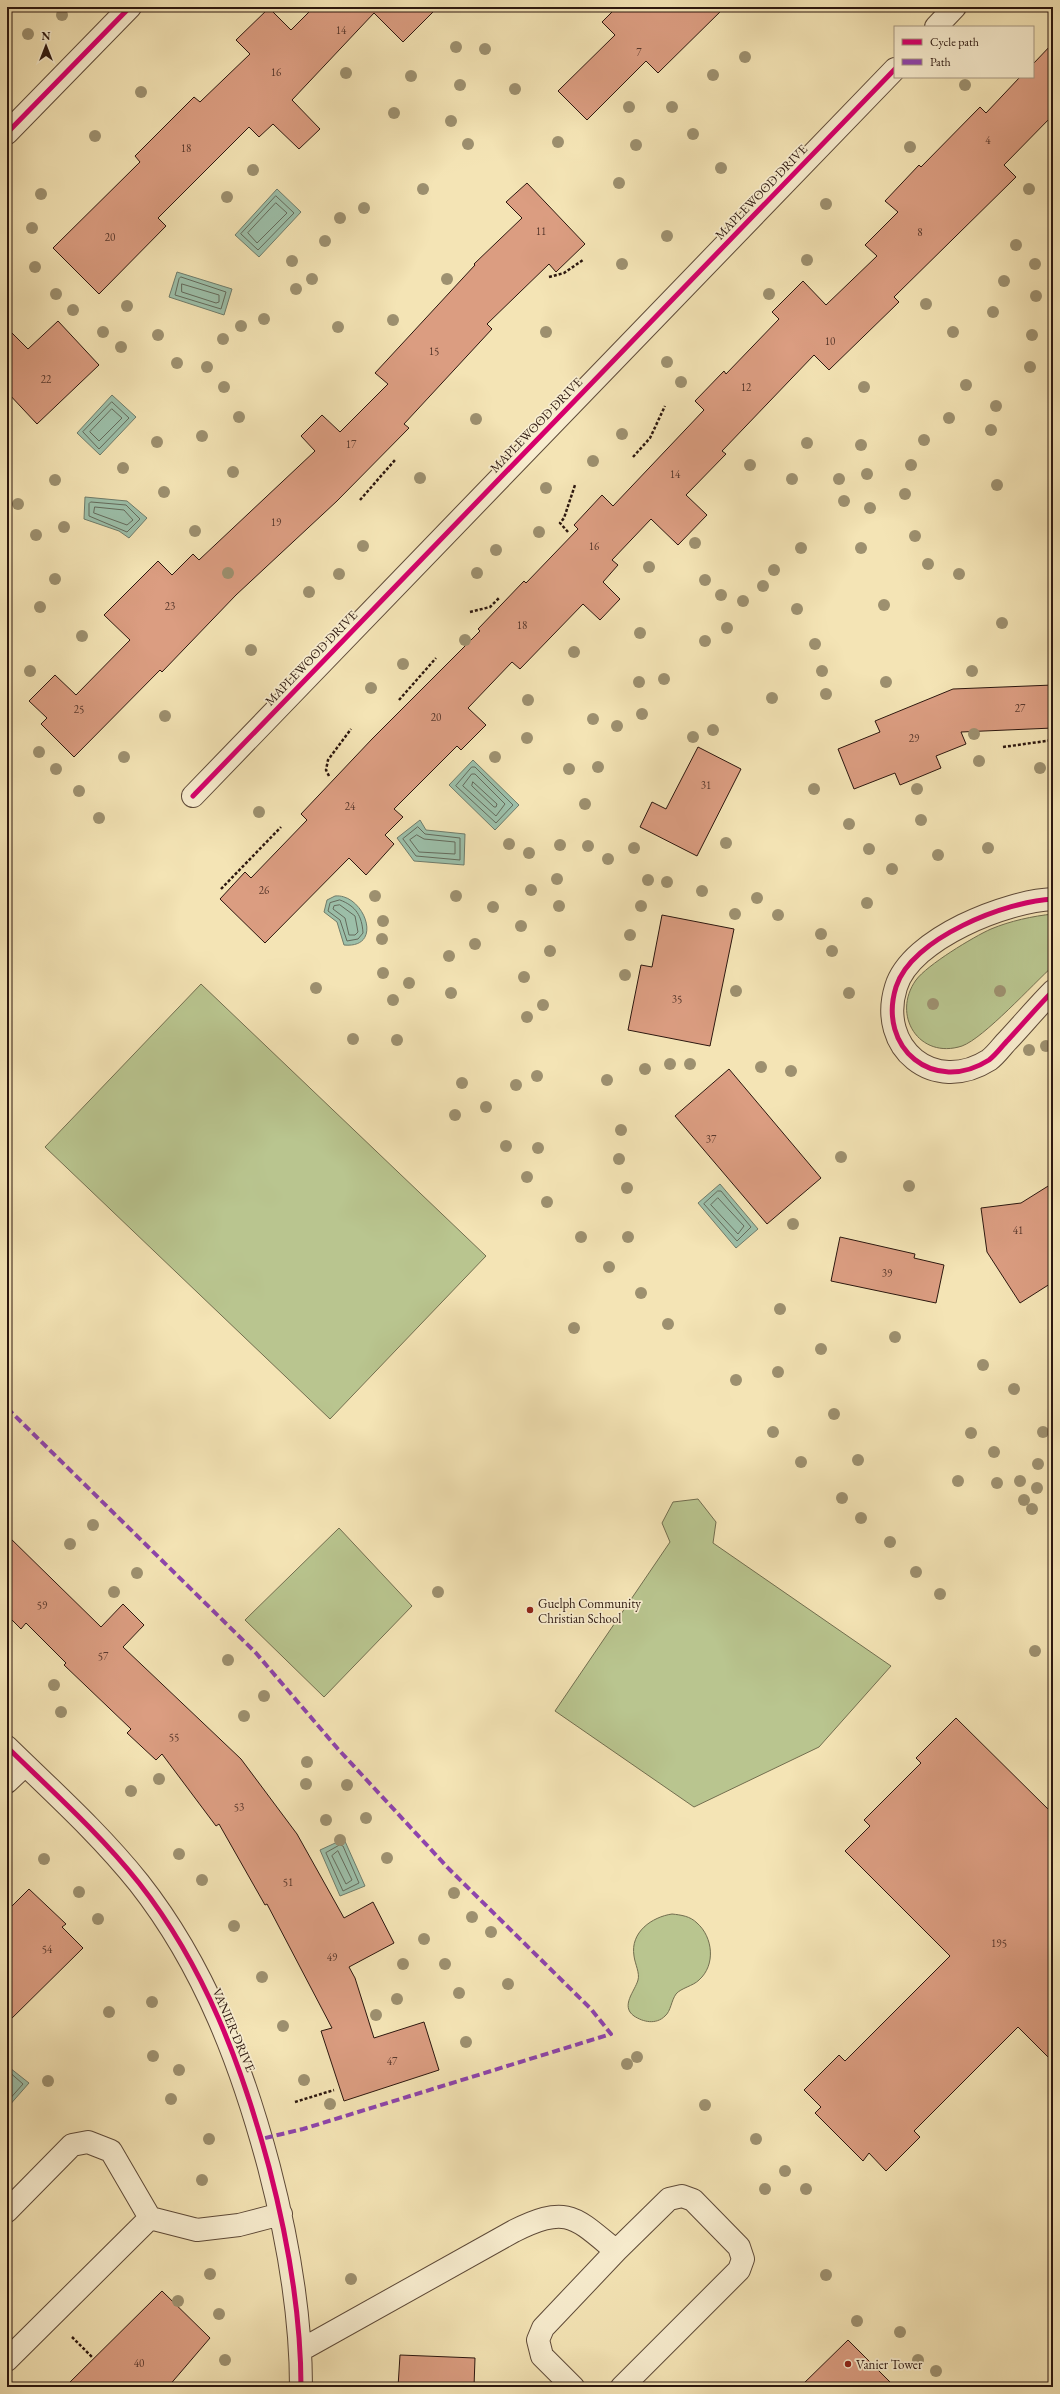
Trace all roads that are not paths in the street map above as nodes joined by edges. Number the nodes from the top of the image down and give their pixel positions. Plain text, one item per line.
1 (130, 7) edge
2 (955, 7) edge
3 (937, 26) edge
4 (894, 70) edge
5 (7, 133) edge
6 (193, 796) dead end
7 (1053, 899) edge
8 (1053, 991) edge
9 (7, 1747) edge
10 (25, 1765) junction
11 (7, 1782) edge
12 (7, 2211) edge
13 (281, 2214) junction
14 (150, 2218) junction
15 (616, 2251) junction
16 (301, 2350) junction
17 (7, 2360) edge
18 (301, 2387) edge
19 (573, 2387) edge
20 (622, 2387) edge

1 - 5 street
2 - 3 street
4 - 6 street, MAPLEWOOD DRIVE
7 - 8 street
9 - 10 street, VANIER DRIVE
10 - 11 street
10 - 13 street, VANIER DRIVE
12 - 14 street
13 - 14 street
13 - 16 street, VANIER DRIVE
14 - 17 street
15 - 16 street
15 - 19 street
15 - 20 street
16 - 18 street, VANIER DRIVE

